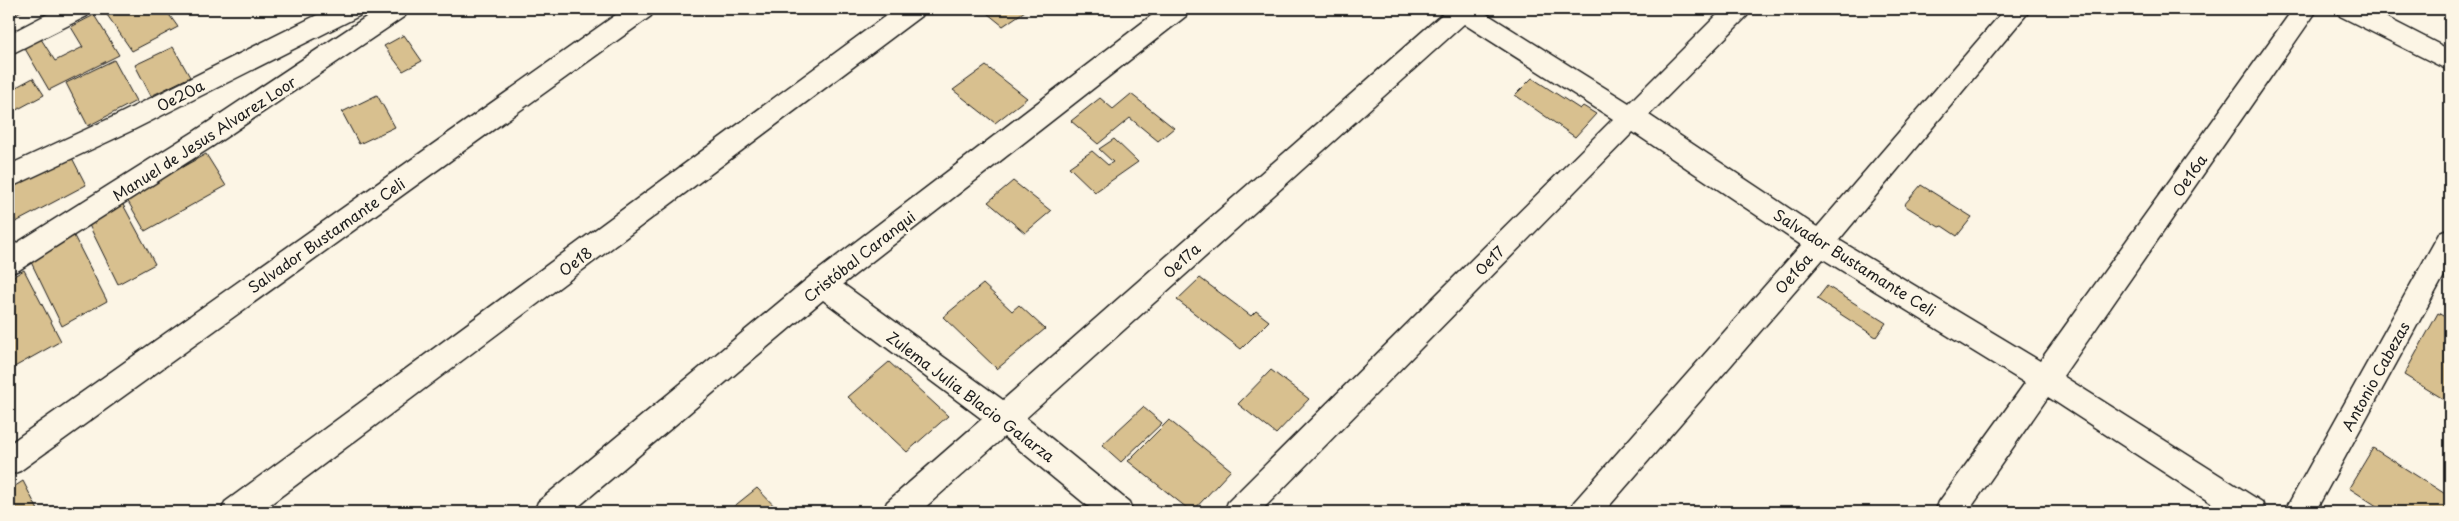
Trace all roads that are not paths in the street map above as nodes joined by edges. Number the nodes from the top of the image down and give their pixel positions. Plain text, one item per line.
1 (78, 9) edge
2 (350, 9) edge
3 (396, 9) edge
4 (642, 9) edge
5 (912, 9) edge
6 (1177, 9) edge
7 (1463, 9) edge
8 (1738, 9) edge
9 (2019, 9) edge
10 (2306, 9) edge
11 (2349, 9) edge
12 (9, 45) edge
13 (2450, 61) edge
14 (1631, 117) junction
15 (9, 177) edge
16 (2450, 240) edge
17 (1820, 243) junction
18 (9, 262) edge
19 (822, 284) junction
20 (2044, 378) junction
21 (1004, 418) junction
22 (9, 461) edge
23 (236, 512) edge
24 (549, 512) edge
25 (898, 512) edge
26 (1118, 512) edge
27 (1239, 512) edge
28 (1585, 512) edge
29 (1950, 512) edge
30 (2251, 512) edge
31 (2299, 512) edge

1 - 12 street
2 - 15 street, Oe20a
3 - 18 street, Manuel de Jesus Alvarez Loor
4 - 22 street, Salvador Bustamante Celi
5 - 23 street, Oe18
6 - 19 street, Cristóbal Caranqui
7 - 14 street, Salvador Bustamante Celi
7 - 21 street, Oe17a
8 - 14 street, Oe17
9 - 17 street, Oe16a
10 - 20 street, Oe16a
11 - 13 street
14 - 17 street, Salvador Bustamante Celi
14 - 27 street, Oe17
16 - 31 street, Antonio Cabezas
17 - 20 street, Salvador Bustamante Celi
17 - 28 street, Oe16a
19 - 21 street, Zulema Julia Blacio Galarza
19 - 24 street, Cristóbal Caranqui
20 - 29 street, Oe16a
20 - 30 street, Salvador Bustamante Celi
21 - 25 street, Oe17a
21 - 26 street, Zulema Julia Blacio Galarza

